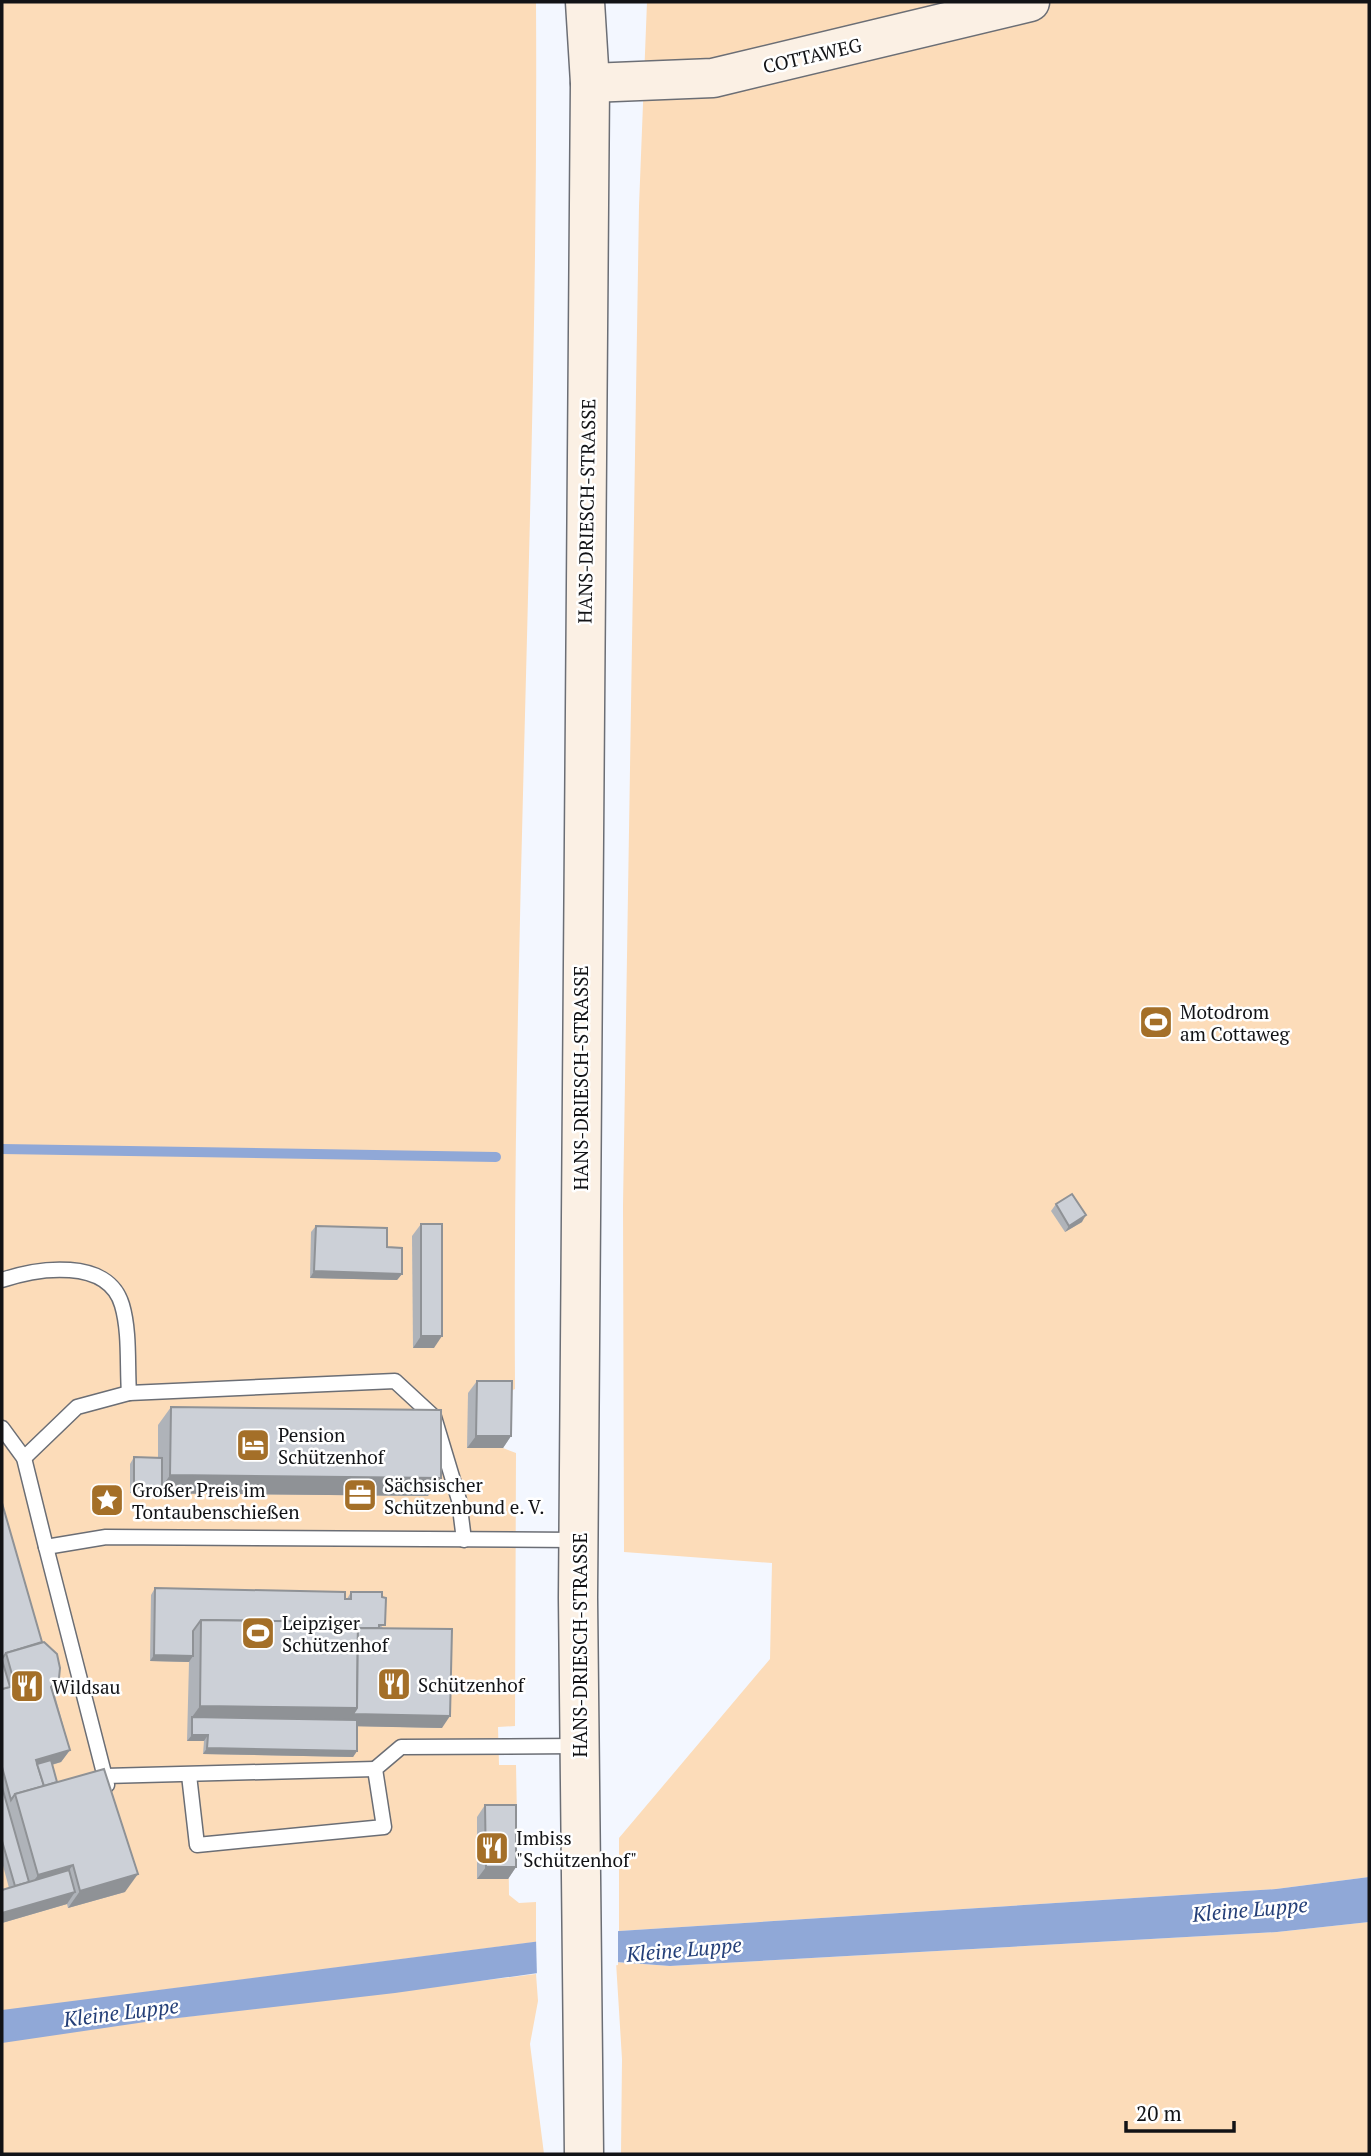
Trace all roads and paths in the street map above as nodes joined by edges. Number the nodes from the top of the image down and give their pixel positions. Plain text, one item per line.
1 (585, 2) edge
2 (1030, 2) edge
3 (590, 82) junction
4 (2, 1280) edge
5 (129, 1393) junction
6 (2, 1428) edge
7 (24, 1458) junction
8 (464, 1540) junction
9 (578, 1540) junction
10 (46, 1547) junction
11 (579, 1746) junction
12 (375, 1769) junction
13 (189, 1775) junction
14 (105, 1776) junction
15 (111, 1802) edge
16 (583, 2154) edge

1 - 3 main road, HANS-DRIESCH-STRASSE
2 - 3 main road, COTTAWEG
3 - 9 main road, HANS-DRIESCH-STRASSE
4 - 5 lane
5 - 7 lane
5 - 8 lane
6 - 7 lane
7 - 10 lane
8 - 9 lane
8 - 10 lane
9 - 11 main road, HANS-DRIESCH-STRASSE
10 - 14 lane
11 - 12 lane
11 - 16 main road, HANS-DRIESCH-STRASSE
12 - 13 lane
12 - 13 lane
13 - 14 lane
14 - 15 lane

